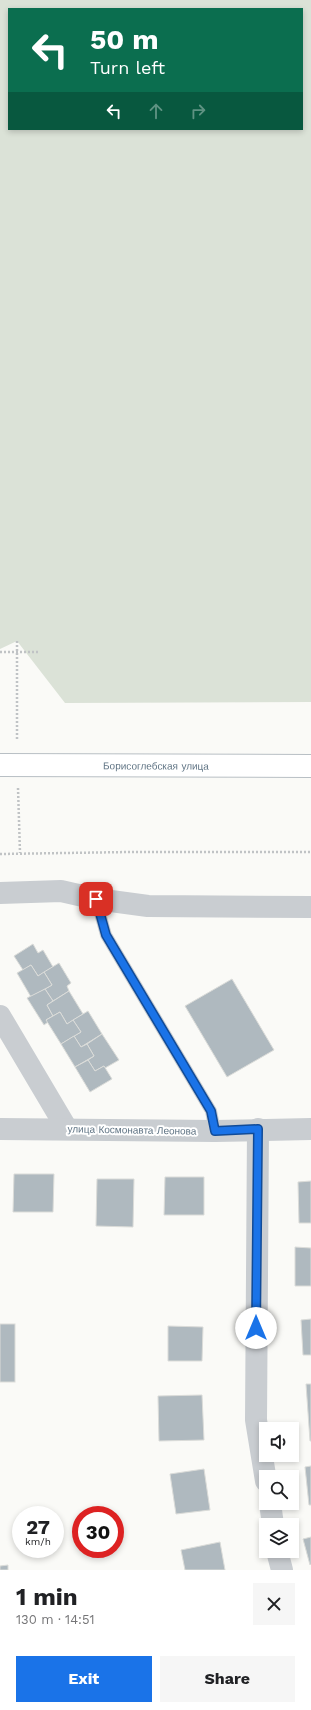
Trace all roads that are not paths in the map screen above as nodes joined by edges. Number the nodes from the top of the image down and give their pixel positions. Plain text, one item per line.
1 (0, 765) edge
2 (311, 766) edge
3 (0, 893) edge
4 (96, 899) junction
5 (311, 908) edge
6 (0, 1016) edge
7 (0, 1129) edge
8 (67, 1129) junction
9 (258, 1129) junction
10 (311, 1130) edge
11 (215, 1131) junction
12 (264, 1470) edge
13 (279, 1558) edge
14 (282, 1570) edge

1 - 2 street, Борисоглебская улица
3 - 4 street
4 - 5 street
4 - 11 lane
6 - 8 street
7 - 8 street, улица Космонавта Леонова
8 - 11 street, улица Космонавта Леонова
9 - 10 street, улица Космонавта Леонова
9 - 11 street, улица Космонавта Леонова
9 - 12 street
13 - 14 street

